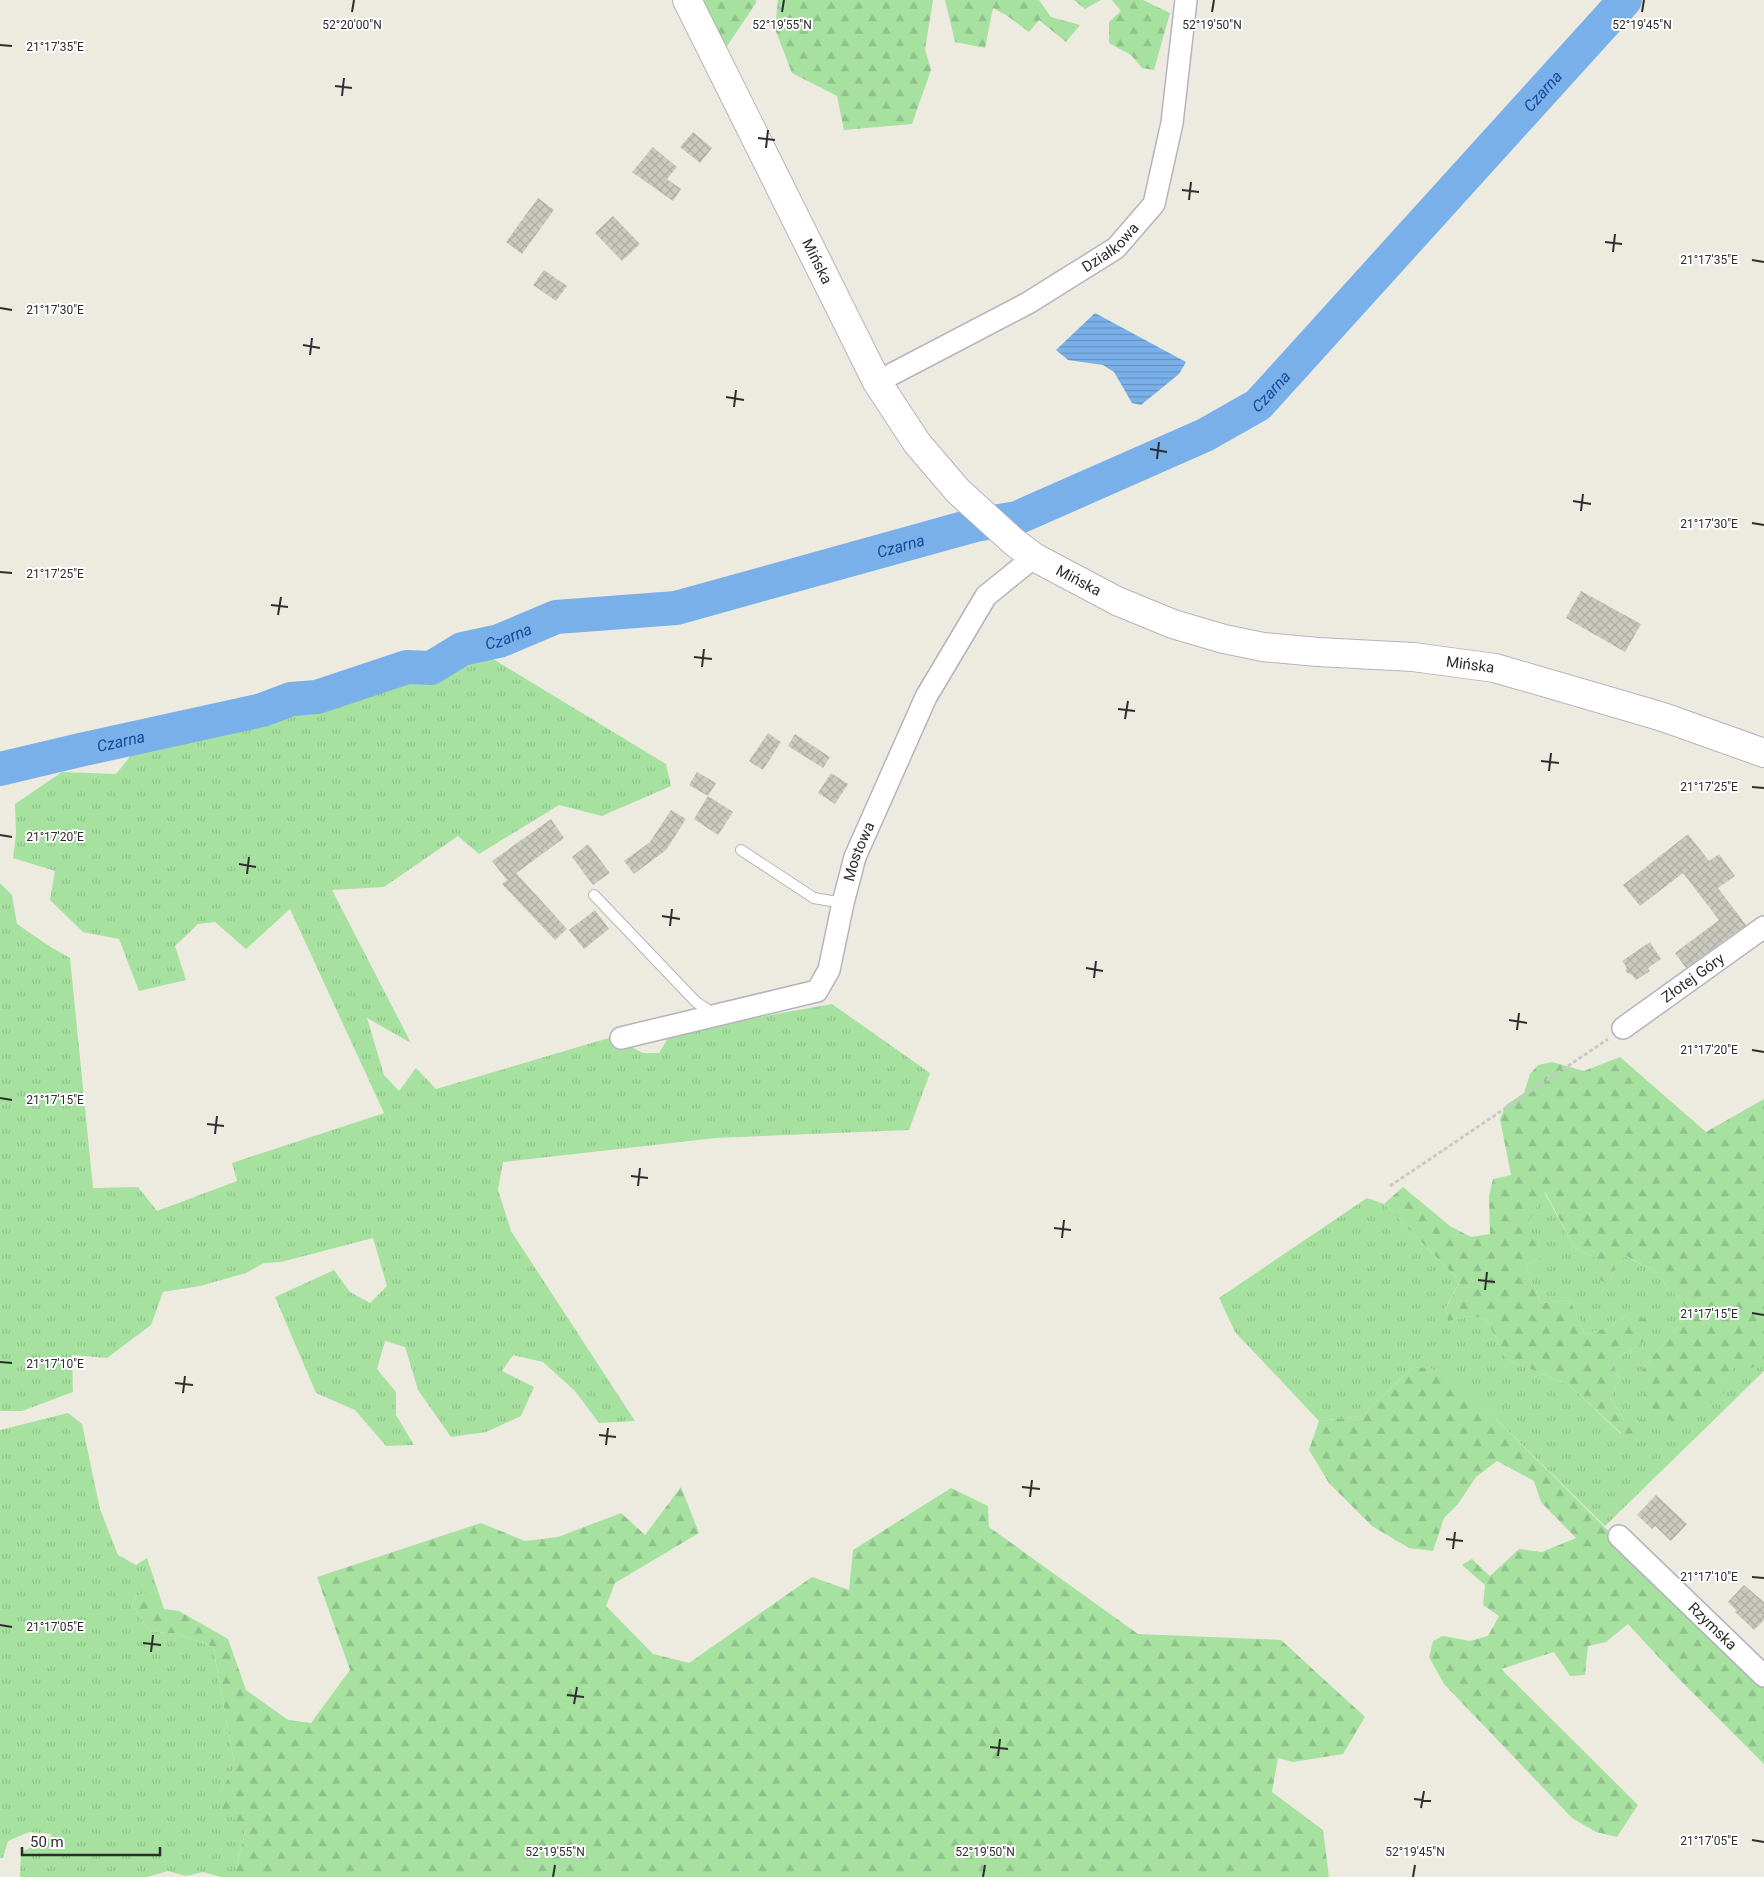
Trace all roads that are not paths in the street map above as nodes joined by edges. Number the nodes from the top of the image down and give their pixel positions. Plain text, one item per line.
1 (687, 0) edge
2 (1186, 0) edge
3 (878, 382) junction
4 (1024, 550) junction
5 (1764, 753) edge
6 (741, 850) dead end
7 (594, 895) dead end
8 (843, 903) junction
9 (1764, 927) edge
10 (716, 1015) junction
11 (1623, 1028) road end
12 (621, 1038) dead end
13 (1619, 1536) dead end
14 (1764, 1676) edge

1 - 3 street, Mińska
2 - 3 street, Działkowa
3 - 4 street, Mińska
4 - 5 street, Mińska
4 - 8 street, Mostowa
6 - 8 lane
7 - 10 lane
8 - 10 street, Mostowa
9 - 11 street, Złotej Góry
10 - 12 street, Mostowa
13 - 14 street, Rzymska

